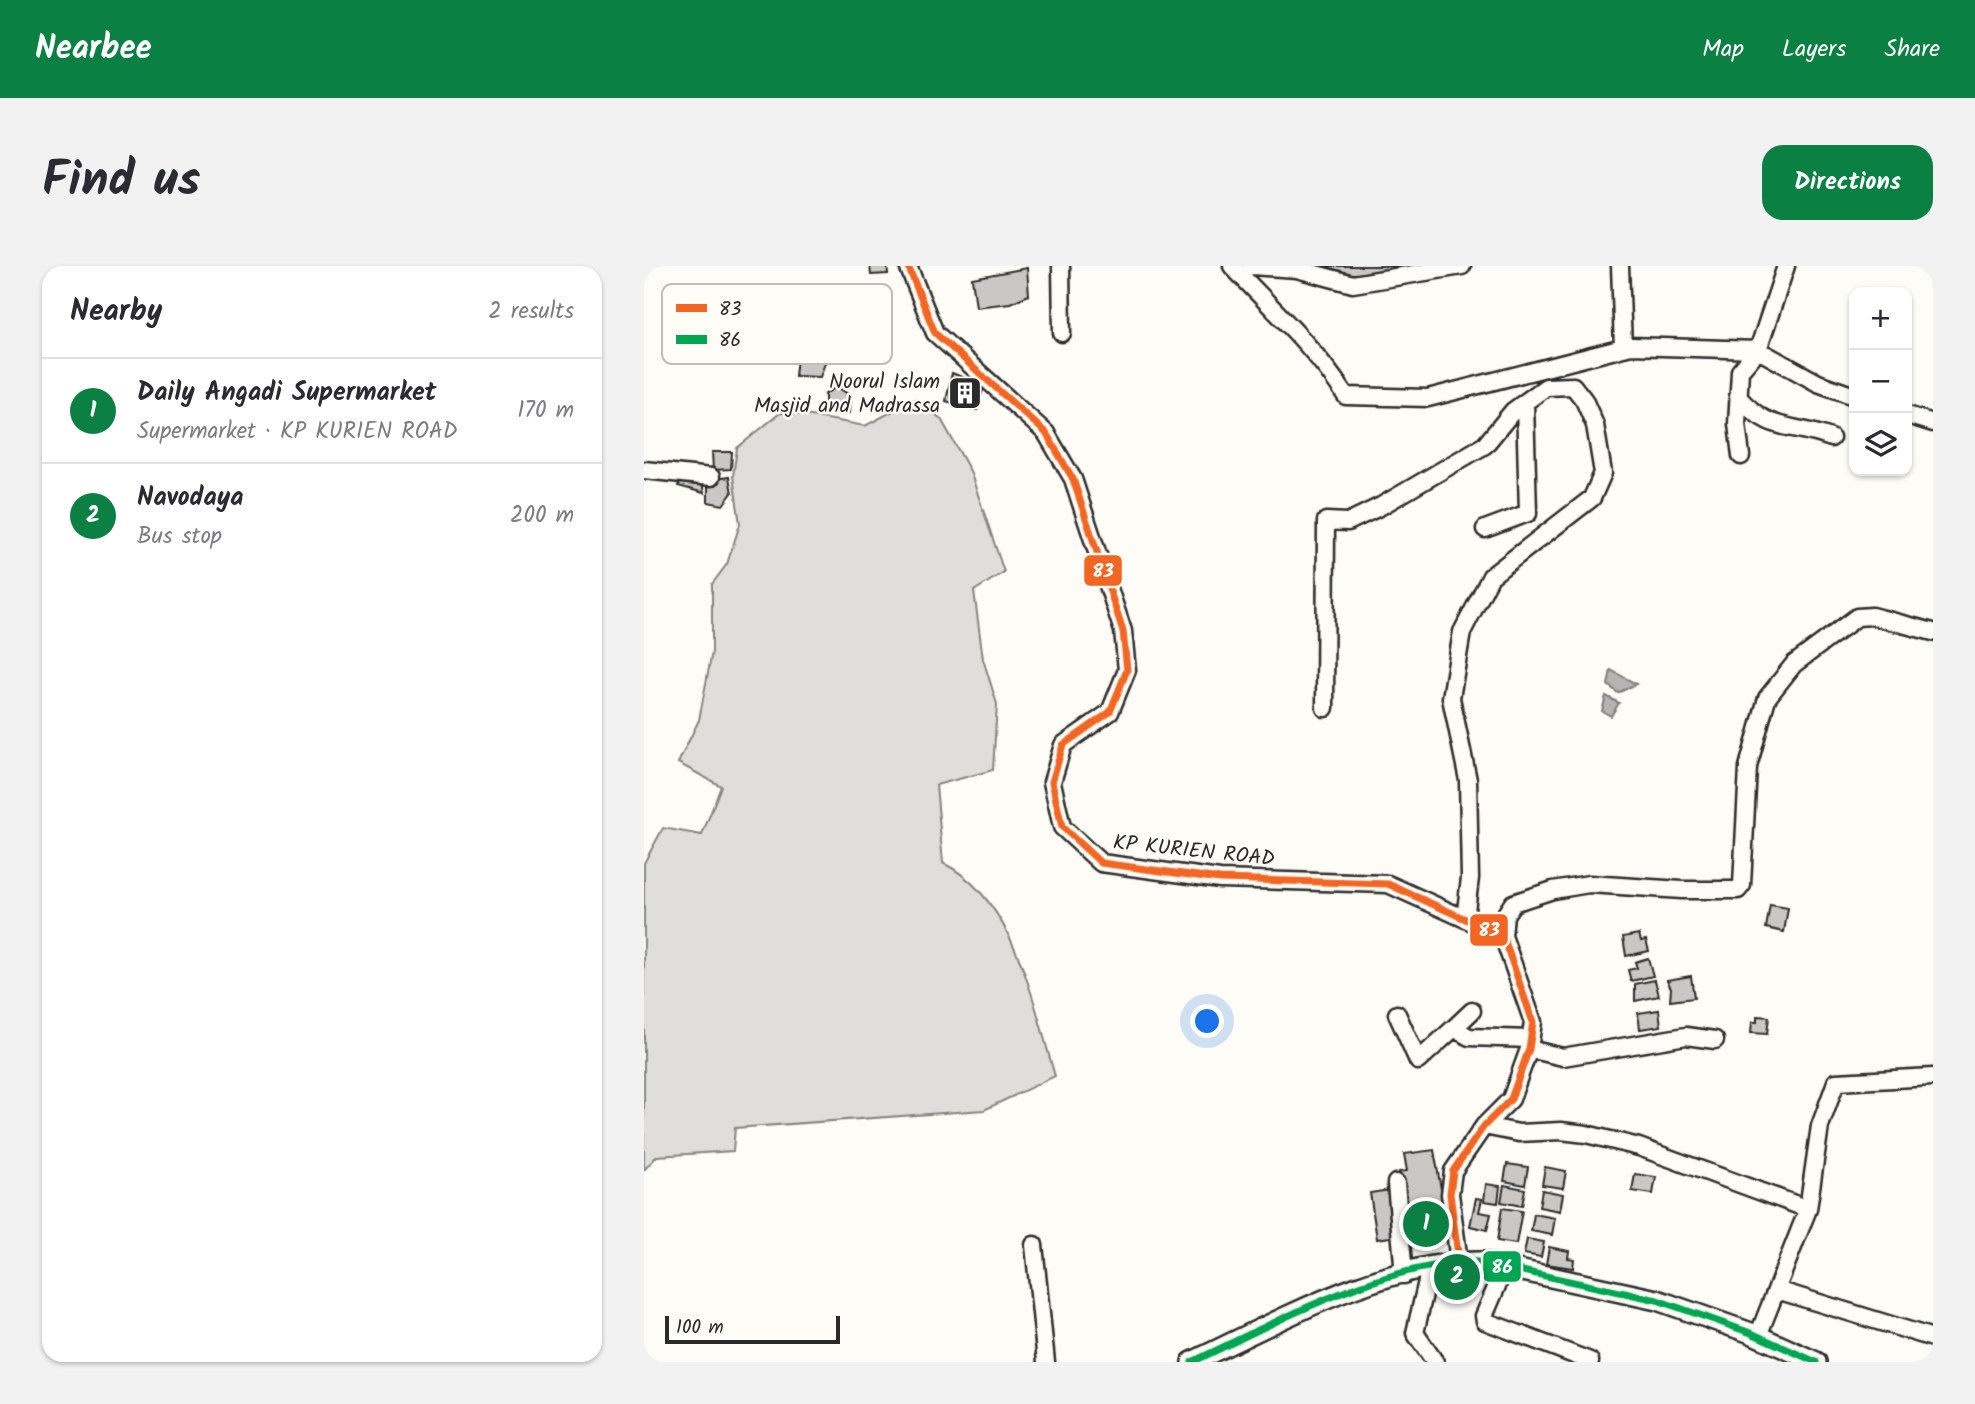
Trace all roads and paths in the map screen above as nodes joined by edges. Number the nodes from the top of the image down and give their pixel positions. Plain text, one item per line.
1 (908, 266) edge
2 (1060, 266) edge
3 (1233, 266) edge
4 (1251, 266) edge
5 (1462, 266) edge
6 (1619, 266) edge
7 (1786, 266) edge
8 (1062, 333) dead end
9 (1623, 348) junction
10 (1759, 350) junction
11 (1849, 394) edge
12 (1738, 397) junction
13 (1525, 402) junction
14 (1912, 417) edge
15 (1933, 423) edge
16 (1831, 438) dead end
17 (1741, 456) dead end
18 (644, 470) edge
19 (711, 477) dead end
20 (1485, 529) dead end
21 (1933, 632) edge
22 (1325, 708) dead end
23 (1465, 919) junction
24 (1503, 936) junction
25 (1472, 1011) dead end
26 (1397, 1014) dead end
27 (1454, 1028) junction
28 (1715, 1040) dead end
29 (1530, 1044) junction
30 (1933, 1077) edge
31 (1484, 1126) junction
32 (1396, 1183) dead end
33 (1808, 1209) junction
34 (1034, 1245) dead end
35 (1459, 1262) junction
36 (1505, 1267) junction
37 (1430, 1268) junction
38 (1404, 1275) junction
39 (1777, 1290) junction
40 (1758, 1336) junction
41 (1933, 1338) edge
42 (1590, 1361) edge
43 (1046, 1362) edge
44 (1192, 1362) edge
45 (1435, 1362) edge
46 (1816, 1362) edge

1 - 23 street, KP KURIEN ROAD
2 - 8 street
3 - 9 street
4 - 5 street
6 - 9 street
7 - 10 street
9 - 10 street
10 - 11 street
10 - 12 street
12 - 16 street
12 - 17 street
13 - 20 street
13 - 22 street
13 - 23 street
14 - 15 street
18 - 19 street
21 - 24 street
23 - 24 street, KP KURIEN ROAD
24 - 29 street
25 - 27 street
26 - 27 street
27 - 29 street
28 - 29 street
29 - 31 street
30 - 33 street
31 - 33 street
31 - 35 street
32 - 38 street
33 - 39 street
34 - 43 street
35 - 36 main road
35 - 37 main road
36 - 40 main road
36 - 42 street
37 - 38 main road
37 - 45 street
38 - 44 main road
39 - 40 street
39 - 41 street
40 - 46 main road

